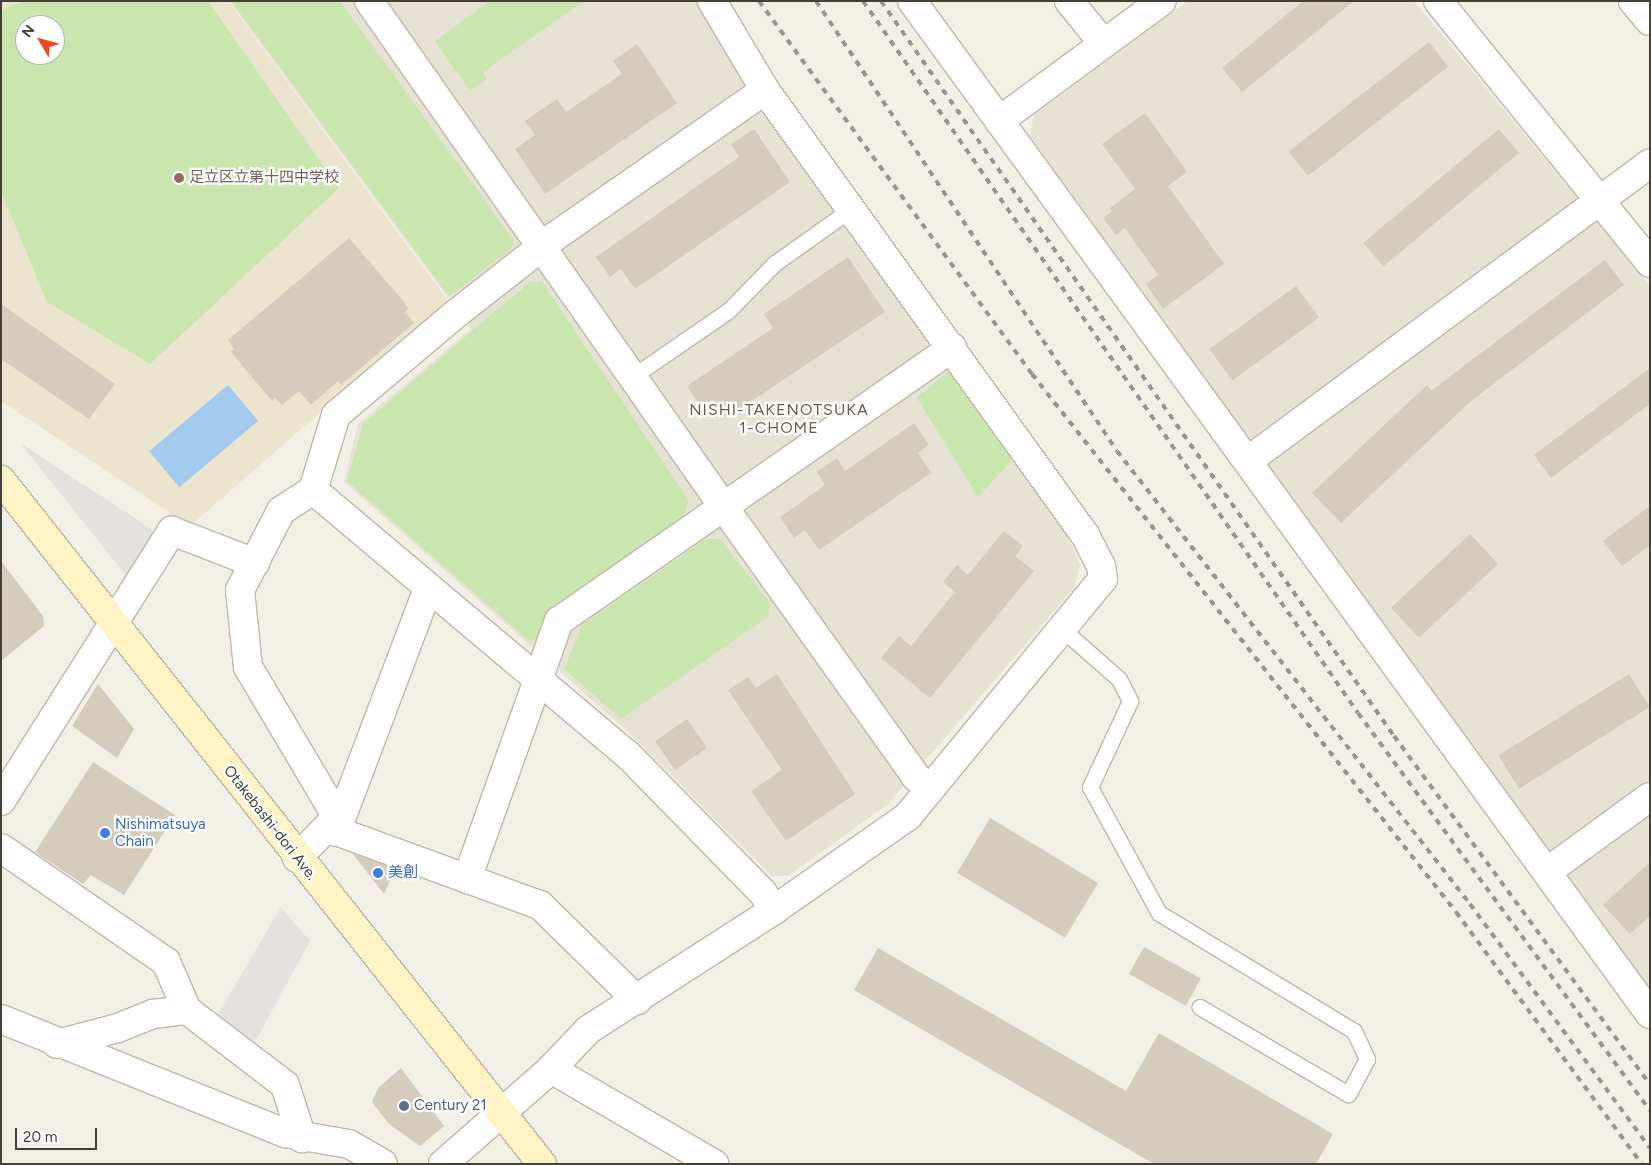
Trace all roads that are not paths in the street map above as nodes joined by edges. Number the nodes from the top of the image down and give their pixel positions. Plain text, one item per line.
1 (370, 1) edge
2 (712, 1) edge
3 (912, 1) edge
4 (1069, 1) edge
5 (1162, 1) edge
6 (1438, 1) edge
7 (1633, 1) edge
8 (1650, 21) edge
9 (1104, 44) junction
10 (765, 90) junction
11 (999, 121) junction
12 (1650, 163) edge
13 (1599, 201) junction
14 (851, 209) junction
15 (543, 246) junction
16 (1650, 263) edge
17 (952, 348) junction
18 (632, 377) junction
19 (1249, 460) junction
20 (1, 480) edge
21 (313, 490) junction
22 (723, 506) junction
23 (255, 563) junction
24 (428, 588) junction
25 (114, 622) junction
26 (1062, 629) junction
27 (538, 682) junction
28 (930, 789) junction
29 (1650, 797) edge
30 (1, 801) edge
31 (337, 821) junction
32 (1, 848) edge
33 (297, 858) junction
34 (1548, 871) junction
35 (468, 879) junction
36 (774, 910) junction
37 (636, 1000) junction
38 (1200, 1007) dead end
39 (186, 1010) junction
40 (1650, 1014) edge
41 (1, 1018) edge
42 (57, 1044) junction
43 (551, 1069) junction
44 (501, 1114) junction
45 (302, 1138) junction
46 (383, 1164) edge
47 (443, 1164) edge
48 (542, 1164) edge
49 (714, 1164) edge

1 - 15 street
2 - 10 street
3 - 11 street
4 - 9 street
5 - 9 street
6 - 13 street
7 - 8 street
9 - 11 street
10 - 14 street
10 - 15 street
11 - 19 street
12 - 13 street
13 - 16 street
13 - 19 street
14 - 17 street
14 - 18 lane
15 - 18 street
15 - 21 street
17 - 22 street
17 - 26 street
18 - 22 street
19 - 34 street
20 - 25 main road, Otakebashi-dori Ave.
21 - 23 street
21 - 24 street
22 - 27 street
22 - 28 street
23 - 25 street
23 - 31 street
24 - 27 street
24 - 31 street
25 - 30 street
25 - 33 main road, Otakebashi-dori Ave.
26 - 28 street
26 - 38 lane
27 - 35 street
27 - 36 street
28 - 36 street
29 - 34 street
31 - 33 street
31 - 35 street
32 - 39 street
33 - 44 main road, Otakebashi-dori Ave.
34 - 40 street
35 - 37 street
36 - 37 street
37 - 43 street
39 - 42 street
39 - 45 street
41 - 42 street
42 - 45 street
43 - 44 street
43 - 49 street
44 - 47 street
44 - 48 main road, Otakebashi-dori Ave.
45 - 46 street

